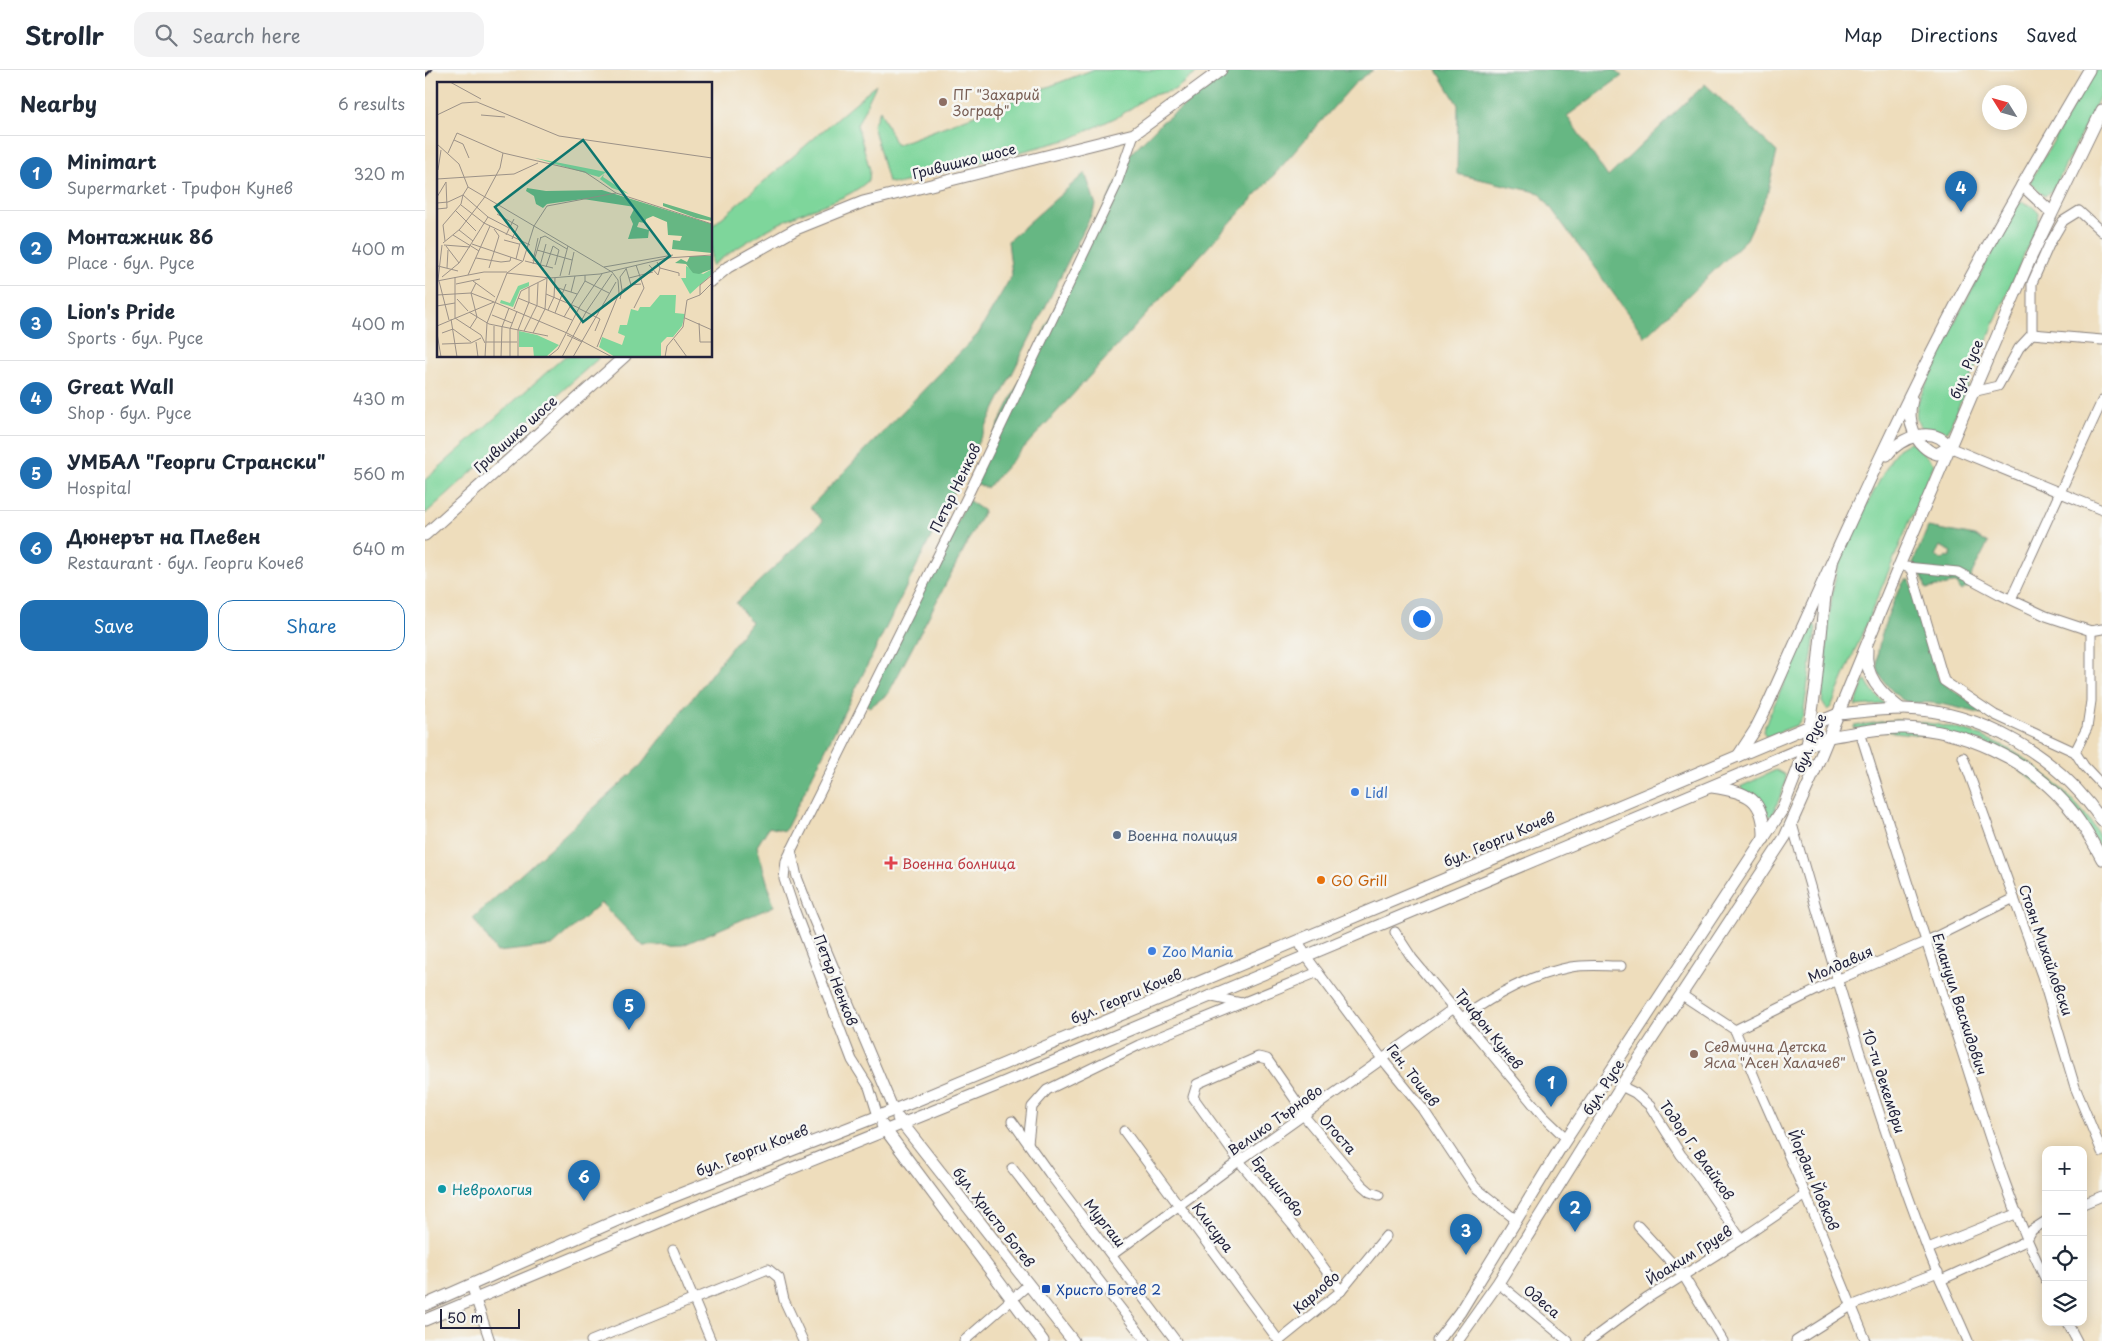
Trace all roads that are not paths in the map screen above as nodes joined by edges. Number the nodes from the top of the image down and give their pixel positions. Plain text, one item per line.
1 (1221, 70) edge
2 (2089, 70) edge
3 (2102, 110) edge
4 (1134, 134) junction
5 (2022, 185) junction
6 (2051, 212) junction
7 (2102, 232) edge
8 (713, 279) edge
9 (2032, 334) junction
10 (2102, 340) edge
11 (623, 358) edge
12 (1921, 375) junction
13 (1972, 392) junction
14 (2102, 401) edge
15 (1915, 436) junction
16 (1949, 447) junction
17 (1871, 477) junction
18 (2061, 492) junction
19 (2102, 510) edge
20 (425, 535) edge
21 (1832, 564) junction
22 (1899, 566) junction
23 (1911, 569) junction
24 (2011, 599) junction
25 (2102, 629) edge
26 (2091, 631) junction
27 (1869, 639) junction
28 (1901, 709) junction
29 (1838, 714) junction
30 (1811, 724) junction
31 (1860, 732) junction
32 (1829, 737) junction
33 (1807, 746) junction
34 (2075, 752) junction
35 (1738, 756) junction
36 (1963, 757) dead end
37 (2102, 785) edge
38 (1710, 787) junction
39 (2102, 821) edge
40 (1792, 824) junction
41 (1764, 840) junction
42 (791, 850) junction
43 (2102, 859) edge
44 (2014, 898) junction
45 (1395, 932) dead end
46 (1298, 940) junction
47 (1925, 942) junction
48 (1306, 956) junction
49 (1621, 966) dead end
50 (1318, 972) junction
51 (1837, 980) junction
52 (1682, 995) junction
53 (1208, 996) junction
54 (1241, 1003) junction
55 (1454, 1008) junction
56 (1463, 1018) junction
57 (1735, 1030) junction
58 (1267, 1059) joint
59 (1383, 1060) junction
60 (1621, 1086) junction
61 (894, 1110) junction
62 (878, 1116) junction
63 (1304, 1116) junction
64 (1012, 1121) dead end
65 (901, 1124) junction
66 (885, 1131) junction
67 (1124, 1131) dead end
68 (1566, 1138) junction
69 (1028, 1143) junction
70 (2102, 1152) edge
71 (1239, 1161) junction
72 (1012, 1168) dead end
73 (1379, 1195) dead end
74 (1806, 1195) junction
75 (2102, 1196) edge
76 (2087, 1202) edge
77 (1179, 1206) junction
78 (2017, 1213) junction
79 (1516, 1220) junction
80 (2042, 1224) edge
81 (1638, 1226) dead end
82 (1386, 1236) dead end
83 (1741, 1239) junction
84 (2026, 1241) junction
85 (1928, 1249) junction
86 (673, 1250) dead end
87 (1112, 1255) junction
88 (2042, 1272) edge
89 (1683, 1274) junction
90 (1940, 1276) junction
91 (1498, 1283) junction
92 (471, 1285) junction
93 (1028, 1285) junction
94 (1341, 1291) junction
95 (477, 1298) junction
96 (693, 1299) junction
97 (1012, 1299) junction
98 (425, 1304) edge
99 (1851, 1306) junction
100 (425, 1320) edge
101 (2069, 1326) edge
102 (490, 1341) edge
103 (591, 1341) edge
104 (711, 1341) edge
105 (803, 1341) edge
106 (964, 1341) edge
107 (1043, 1341) edge
108 (1073, 1341) edge
109 (1146, 1341) edge
110 (1176, 1341) edge
111 (1279, 1341) edge
112 (1438, 1341) edge
113 (1457, 1341) edge
114 (1568, 1341) edge
115 (1589, 1341) edge
116 (1723, 1341) edge
117 (1796, 1341) edge
118 (1866, 1341) edge
119 (1968, 1341) edge
120 (2077, 1341) edge

1 - 4 main road, Гривишко шосе
2 - 5 main road, бул. Русе
3 - 6 main road, бул. Русе
4 - 8 main road, Гривишко шосе
4 - 42 street, Петър Ненков
5 - 6 main road
5 - 12 main road, бул. Русе
6 - 13 main road, бул. Русе
7 - 9 street
9 - 10 street
9 - 13 street
11 - 20 main road, Гривишко шосе
12 - 15 main road
12 - 17 main road, бул. Русе
13 - 16 main road, бул. Русе
14 - 18 street
15 - 16 main road
15 - 16 main road
15 - 17 main road
16 - 18 street
16 - 22 main road, бул. Русе
17 - 21 main road, бул. Русе
18 - 19 street
18 - 24 street
21 - 30 main road, бул. Русе
21 - 35 main road, бул. Русе
22 - 23 street
22 - 27 main road, бул. Русе
23 - 24 street
23 - 34 street
24 - 26 street
25 - 26 street
26 - 34 street
27 - 28 main road
27 - 29 main road, бул. Русе
28 - 29 main road, бул. Георги Кочев
28 - 39 main road, бул. Георги Кочев
29 - 30 main road, бул. Георги Кочев
29 - 32 main road, бул. Русе
30 - 33 main road, бул. Русе
30 - 35 main road, бул. Георги Кочев
31 - 32 main road
31 - 43 main road
31 - 47 street, Емануил Васкидович
32 - 33 main road
32 - 40 main road, бул. Русе
33 - 38 main road
33 - 41 main road, бул. Русе
34 - 37 street
35 - 46 main road, бул. Георги Кочев
36 - 44 street, Стоян Михайловски
38 - 41 main road
38 - 48 main road
40 - 51 street, 10-ти декември
40 - 52 main road, бул. Русе
41 - 68 main road, бул. Русе
42 - 61 street, Петър Ненков
42 - 62 street, Петър Ненков
44 - 47 street, Молдавия
44 - 70 street, Стоян Михайловски
45 - 55 street, Трифон Кунев
46 - 48 street, Ген. Тошев
46 - 61 main road, бул. Георги Кочев
47 - 51 street, Молдавия
47 - 78 street, Емануил Васкидович
48 - 50 street, Ген. Тошев
48 - 53 main road
49 - 56 street
50 - 54 street
50 - 59 street, Ген. Тошев
51 - 57 street, Молдавия
51 - 85 street, 10-ти декември
52 - 57 street
52 - 60 main road, бул. Русе
53 - 54 street
53 - 65 main road
54 - 69 street
55 - 56 street, Трифон Кунев
55 - 59 street, Велико Търново
56 - 68 street, Трифон Кунев
57 - 74 street, Йордан Йовков
58 - 63 street, Огоста
58 - 71 street, Брацигово
59 - 63 street, Велико Търново
59 - 79 street, Ген. Тошев
60 - 83 street, Тодор Г. Влайков
60 - 91 main road, бул. Русе
61 - 62 main road, бул. Георги Кочев
61 - 65 main road, бул. Христо Ботев
62 - 66 main road
62 - 92 main road, бул. Георги Кочев
63 - 71 street, Велико Търново
63 - 73 street, Огоста
64 - 69 street, Мургаш
65 - 66 main road
65 - 93 main road, бул. Христо Ботев
66 - 95 main road
66 - 97 main road
67 - 77 street, Клисура
68 - 79 main road, бул. Русе
69 - 87 street, Мургаш
71 - 77 street, Велико Търново
71 - 94 street, Брацигово
72 - 109 street
74 - 83 street, Йоаким Груев
74 - 99 street, Йордан Йовков
75 - 76 street
77 - 87 street, Велико Търново
77 - 111 street, Клисура
78 - 84 street, Емануил Васкидович
78 - 85 street
79 - 112 main road, бул. Русе
80 - 84 street
81 - 89 street
82 - 94 street, Карлово
83 - 89 street, Йоаким Груев
84 - 88 street, Емануил Васкидович
84 - 90 street
85 - 90 street, 10-ти декември
86 - 96 street
87 - 110 street, Мургаш
89 - 115 street, Йоаким Груев
89 - 116 street
90 - 99 street
90 - 119 street, 10-ти декември
91 - 113 main road, бул. Русе
91 - 114 street, Одеса
92 - 95 street
92 - 98 main road, бул. Георги Кочев
93 - 97 street
93 - 108 main road, бул. Христо Ботев
94 - 111 street, Карлово
95 - 100 main road
95 - 102 street
96 - 103 street
96 - 104 street
96 - 105 street
97 - 106 street
97 - 107 main road
99 - 117 street
99 - 118 street, Йордан Йовков
101 - 120 street

